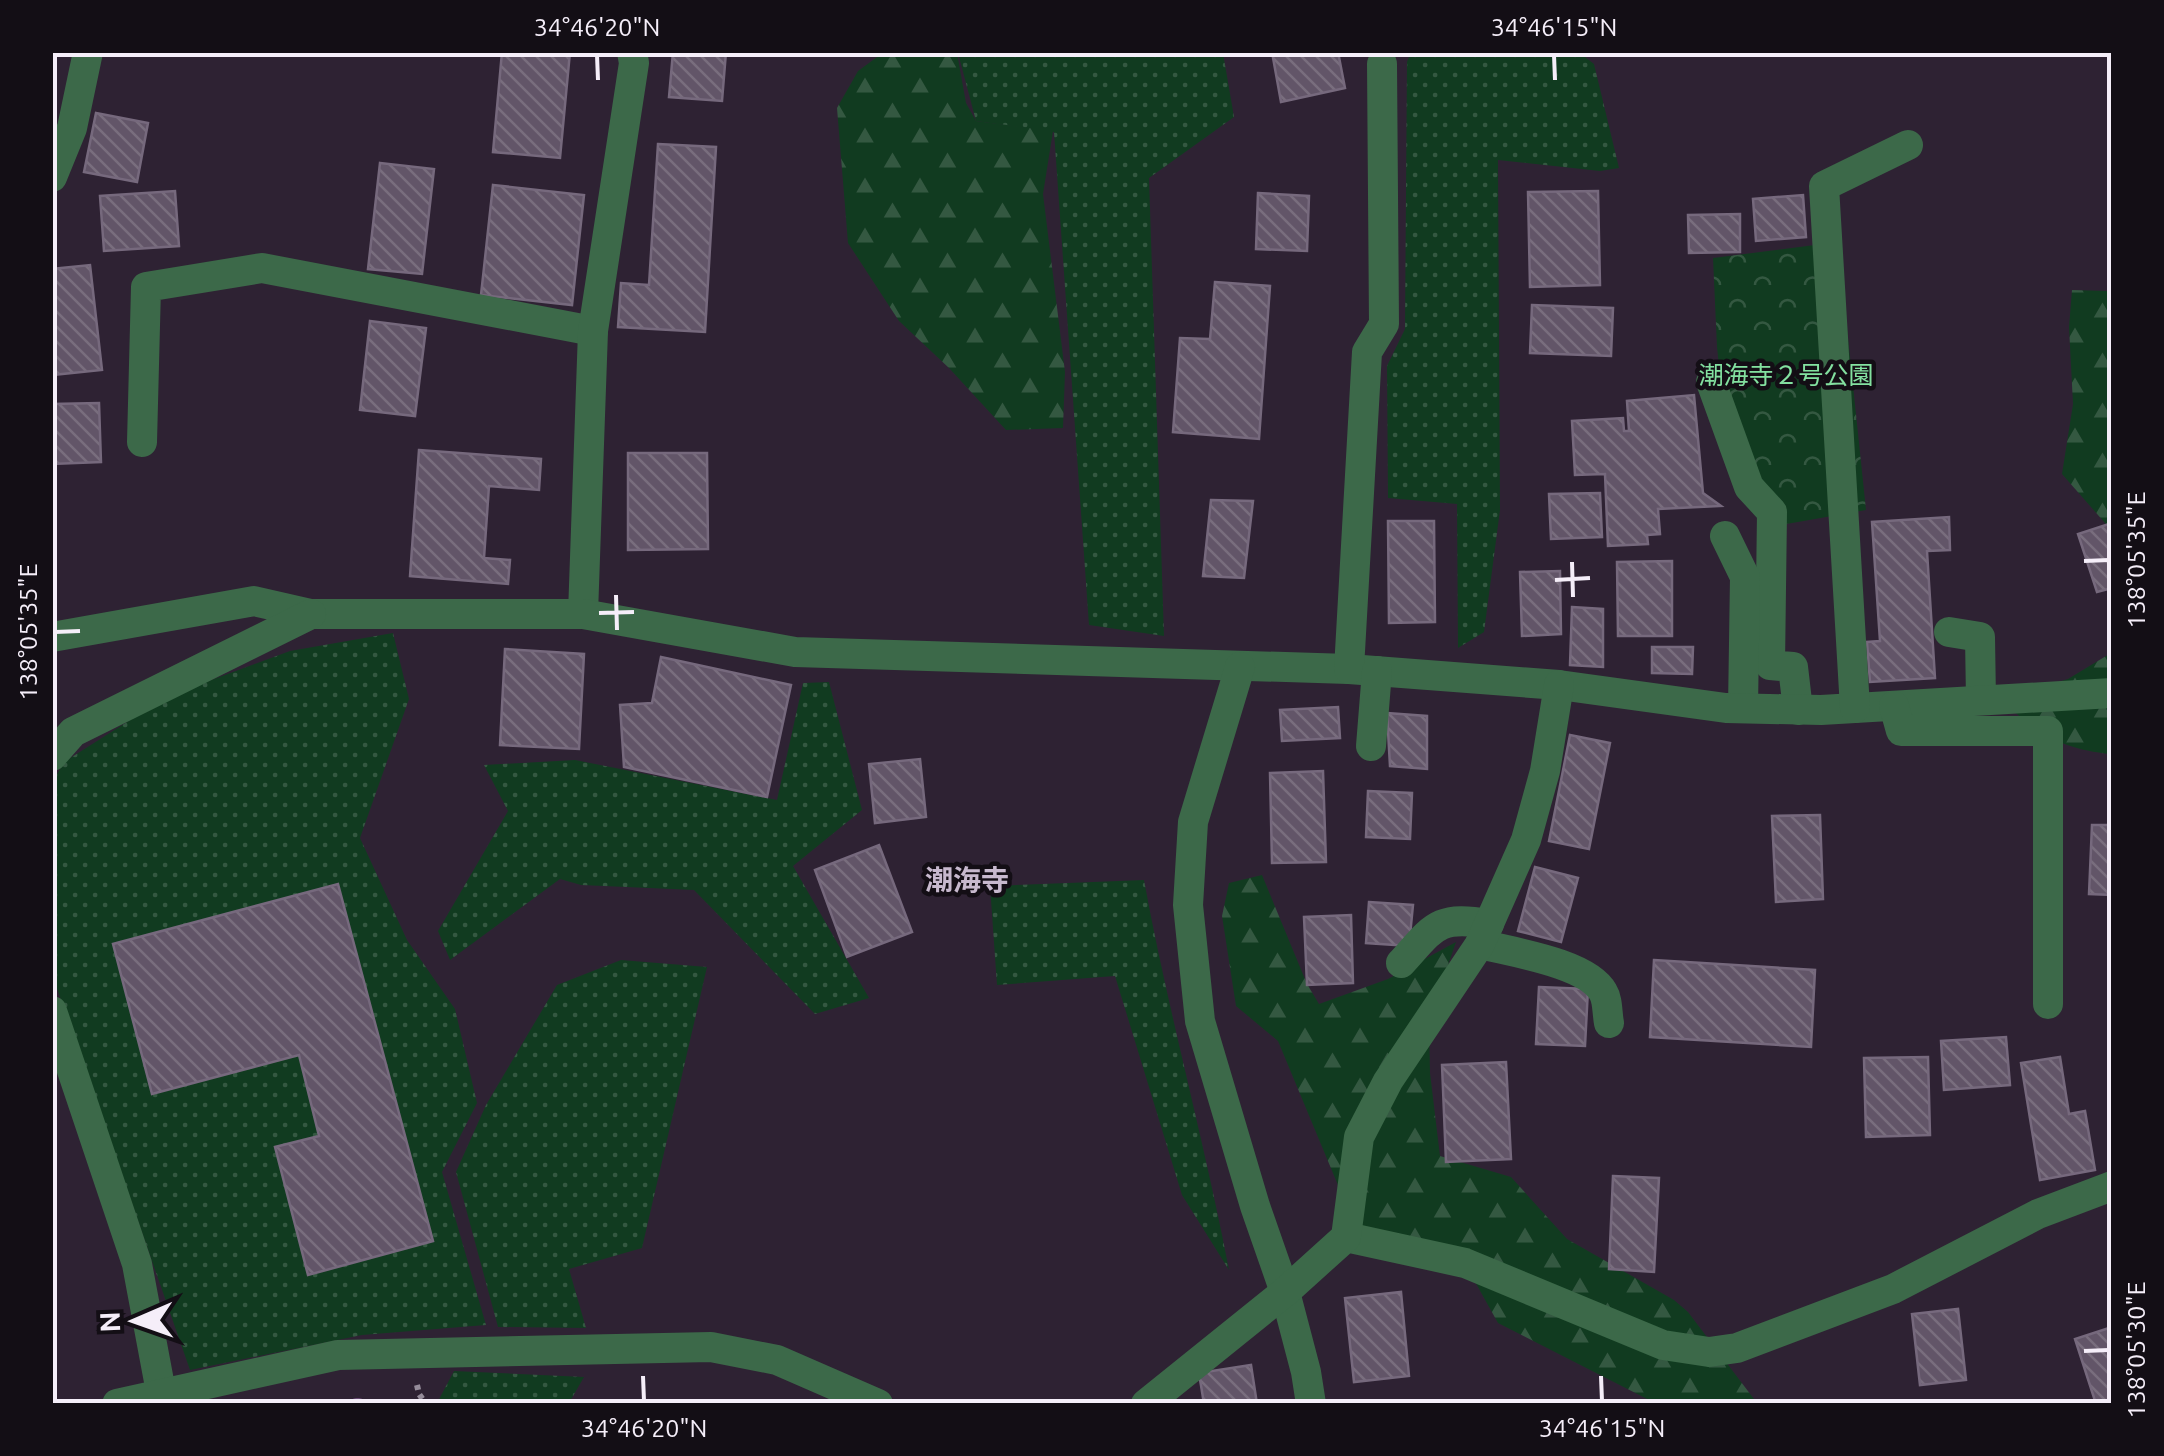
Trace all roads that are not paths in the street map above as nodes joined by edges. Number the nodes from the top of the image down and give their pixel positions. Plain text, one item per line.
1 (88, 52) edge
2 (632, 52) edge
3 (1382, 64) dead end
4 (1908, 145) dead end
5 (52, 176) edge
6 (593, 331) junction
7 (1711, 382) dead end
8 (142, 442) dead end
9 (1724, 536) dead end
10 (312, 614) junction
11 (583, 614) junction
12 (1949, 632) dead end
13 (66, 633) edge
14 (1240, 667) junction
15 (1363, 670) junction
16 (1559, 685) junction
17 (2112, 693) edge
18 (1980, 700) junction
19 (1894, 706) junction
20 (1743, 708) junction
21 (1855, 708) junction
22 (1798, 710) junction
23 (1371, 746) dead end
24 (52, 756) edge
25 (1484, 934) junction
26 (1401, 963) dead end
27 (2048, 1004) dead end
28 (52, 1011) edge
29 (1608, 1023) dead end
30 (2112, 1186) edge
31 (1346, 1237) junction
32 (1285, 1292) junction
33 (161, 1392) junction
34 (117, 1404) edge
35 (878, 1404) edge
36 (1146, 1404) edge
37 (1311, 1404) edge

1 - 5 street
2 - 6 street
3 - 15 street
4 - 21 street
6 - 8 street
6 - 11 street
7 - 22 street
9 - 20 street
10 - 11 street
10 - 13 street
10 - 24 street
11 - 14 street
12 - 18 street
14 - 15 street
14 - 32 street
15 - 16 street
15 - 23 street
16 - 20 street
16 - 25 street
17 - 18 street
18 - 19 street
19 - 21 street
19 - 27 street
20 - 22 street
21 - 22 street
25 - 26 street
25 - 29 street
25 - 31 street
28 - 33 street
30 - 31 street
31 - 32 street
32 - 36 street
32 - 37 street
33 - 34 street
33 - 35 street

